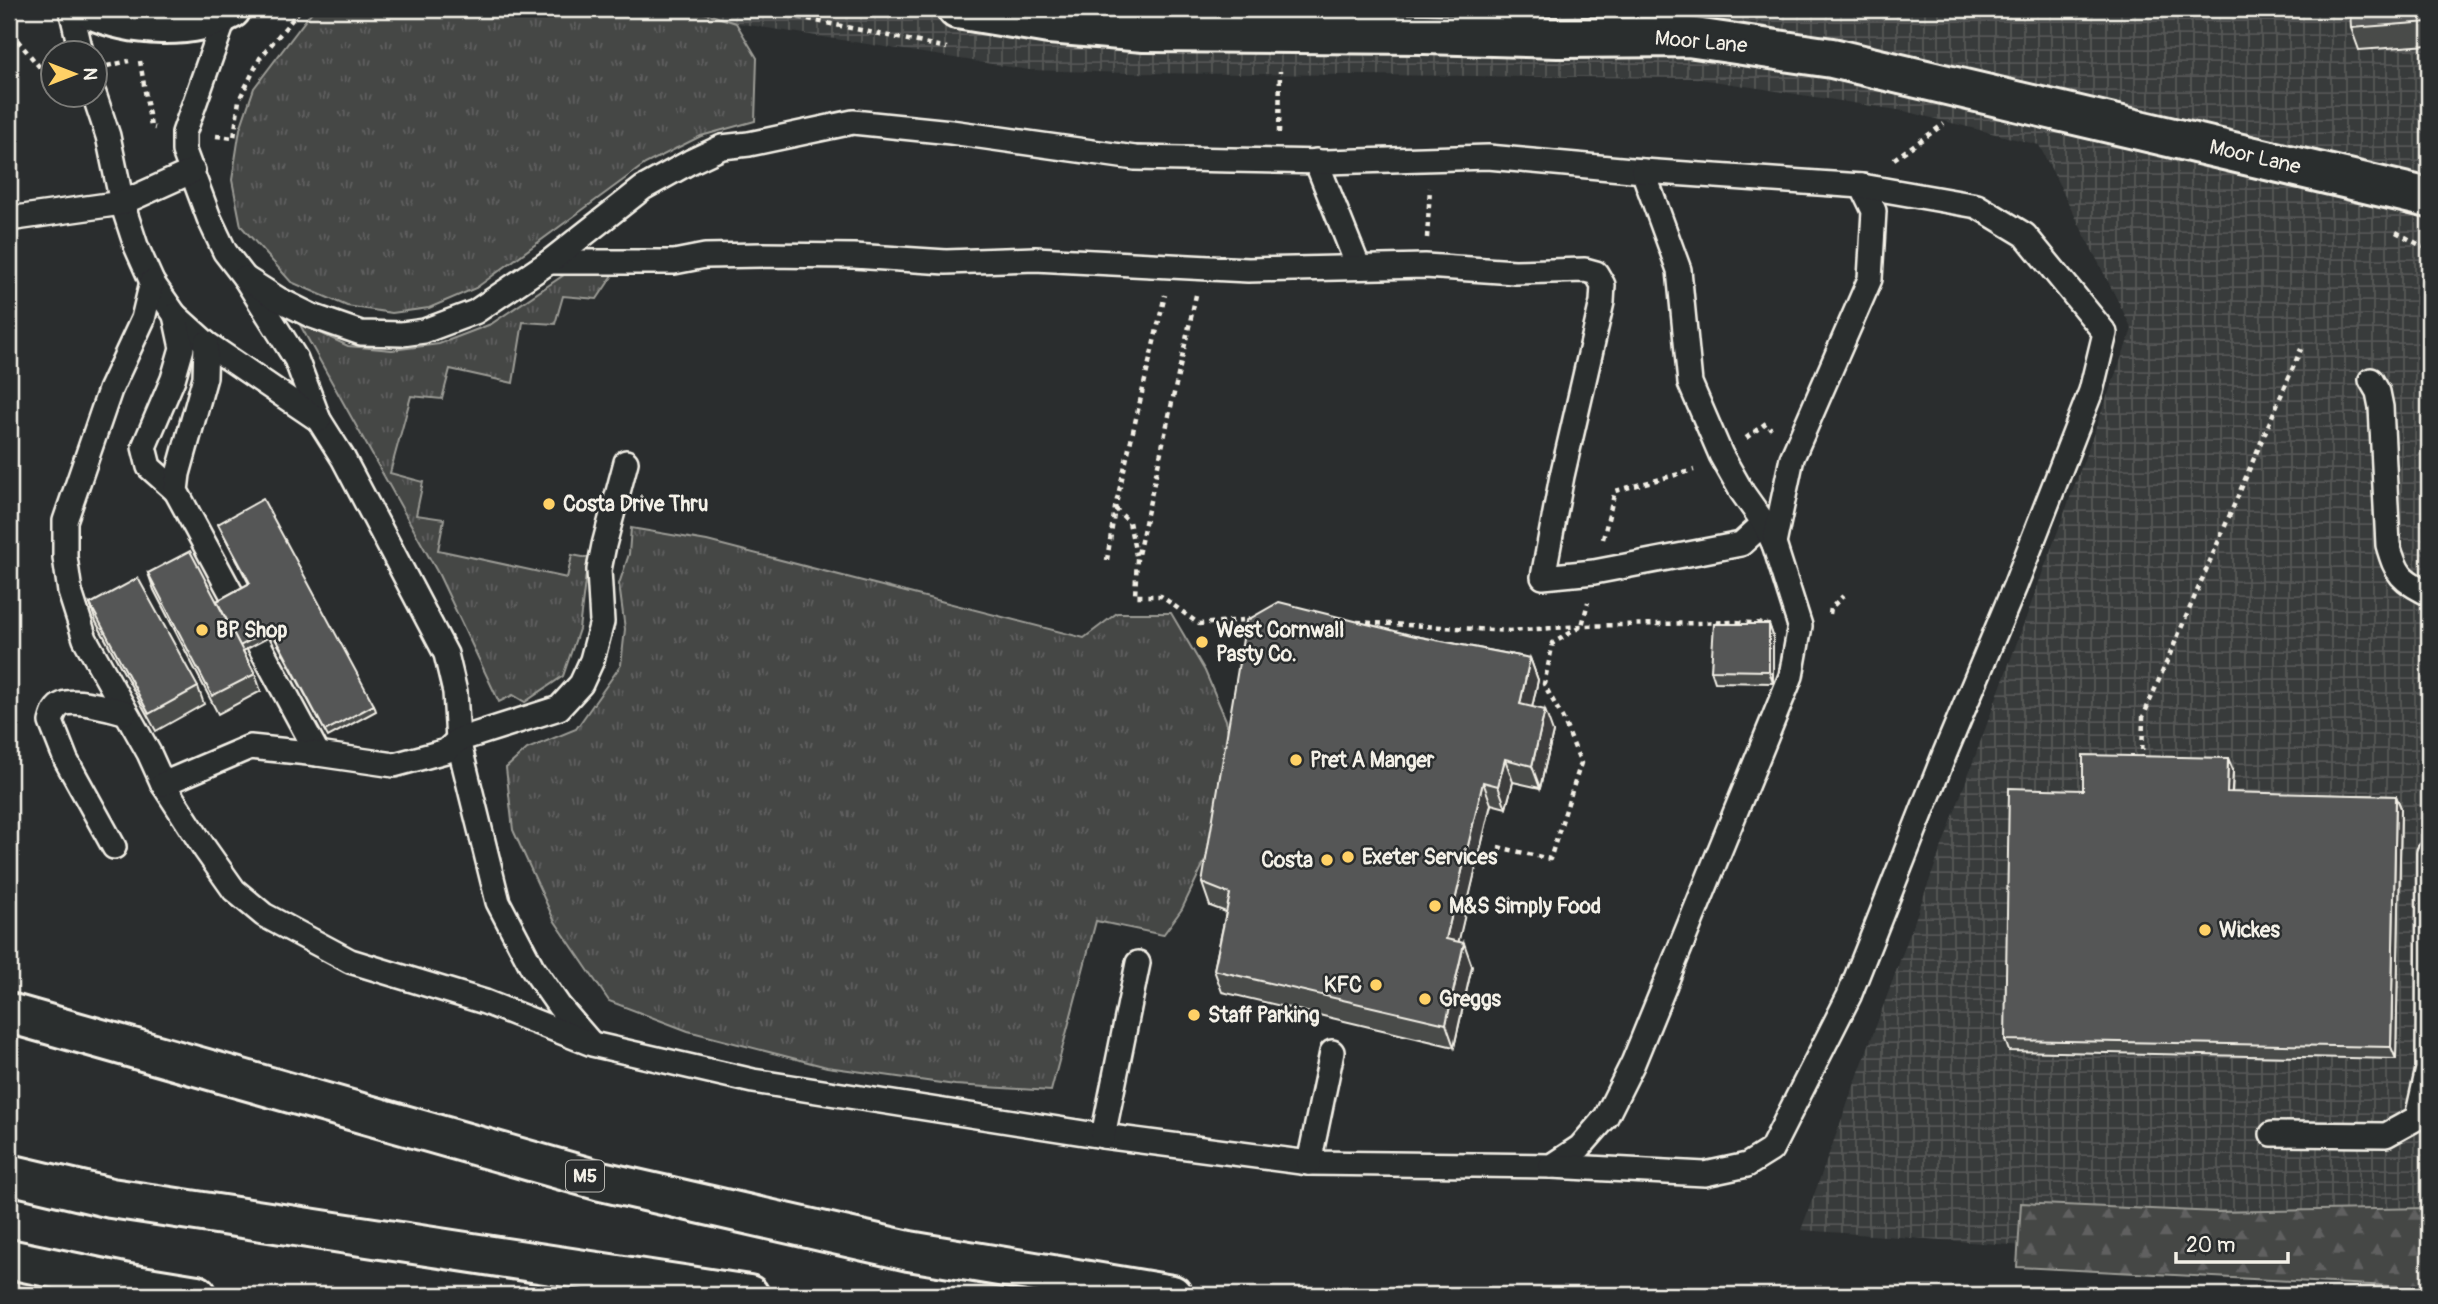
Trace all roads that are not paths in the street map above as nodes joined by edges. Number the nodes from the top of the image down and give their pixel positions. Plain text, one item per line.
1 (71, 9) edge
2 (91, 9) edge
3 (957, 9) edge
4 (229, 10) edge
5 (78, 38) edge
6 (99, 108) edge
7 (1316, 161) junction
8 (193, 171) junction
9 (1643, 171) junction
10 (1862, 186) junction
11 (2429, 198) edge
12 (122, 203) junction
13 (9, 219) edge
14 (549, 262) junction
15 (1358, 266) junction
16 (245, 278) junction
17 (152, 282) junction
18 (175, 315) junction
19 (206, 343) junction
20 (2371, 380) dead end
21 (319, 420) junction
22 (626, 462) dead end
23 (176, 491) junction
24 (1764, 523) junction
25 (1774, 544) junction
26 (2429, 594) edge
27 (125, 712) junction
28 (457, 740) junction
29 (318, 754) junction
30 (163, 784) junction
31 (114, 847) dead end
32 (2429, 853) edge
33 (1138, 963) dead end
34 (9, 1013) edge
35 (592, 1044) junction
36 (1332, 1052) dead end
37 (2272, 1134) dead end
38 (1103, 1136) junction
39 (1309, 1163) junction
40 (1551, 1166) junction
41 (9, 1174) edge
42 (9, 1259) edge
43 (197, 1295) edge
44 (749, 1295) edge
45 (1172, 1295) edge

1 - 5 lane
2 - 4 main road
3 - 11 main road, Moor Lane
4 - 8 lane
6 - 12 lane
7 - 9 lane
7 - 14 lane
7 - 15 lane
8 - 12 lane
8 - 16 lane
9 - 10 lane
9 - 24 lane
10 - 25 lane
10 - 40 lane
12 - 13 lane
12 - 17 lane
14 - 15 lane
14 - 16 lane
15 - 24 lane
16 - 21 lane
17 - 18 lane
17 - 27 lane
18 - 19 lane
18 - 23 lane
19 - 21 lane
19 - 23 lane
20 - 26 lane
21 - 28 lane
22 - 28 lane
23 - 29 lane
24 - 25 lane
25 - 40 lane
27 - 30 lane
27 - 31 lane
28 - 29 lane
28 - 35 lane
29 - 30 lane
30 - 35 lane
32 - 37 lane
33 - 38 lane
34 - 45 main road, M5
35 - 38 lane
36 - 39 lane
38 - 39 lane
39 - 40 lane
41 - 44 main road
42 - 43 main road

